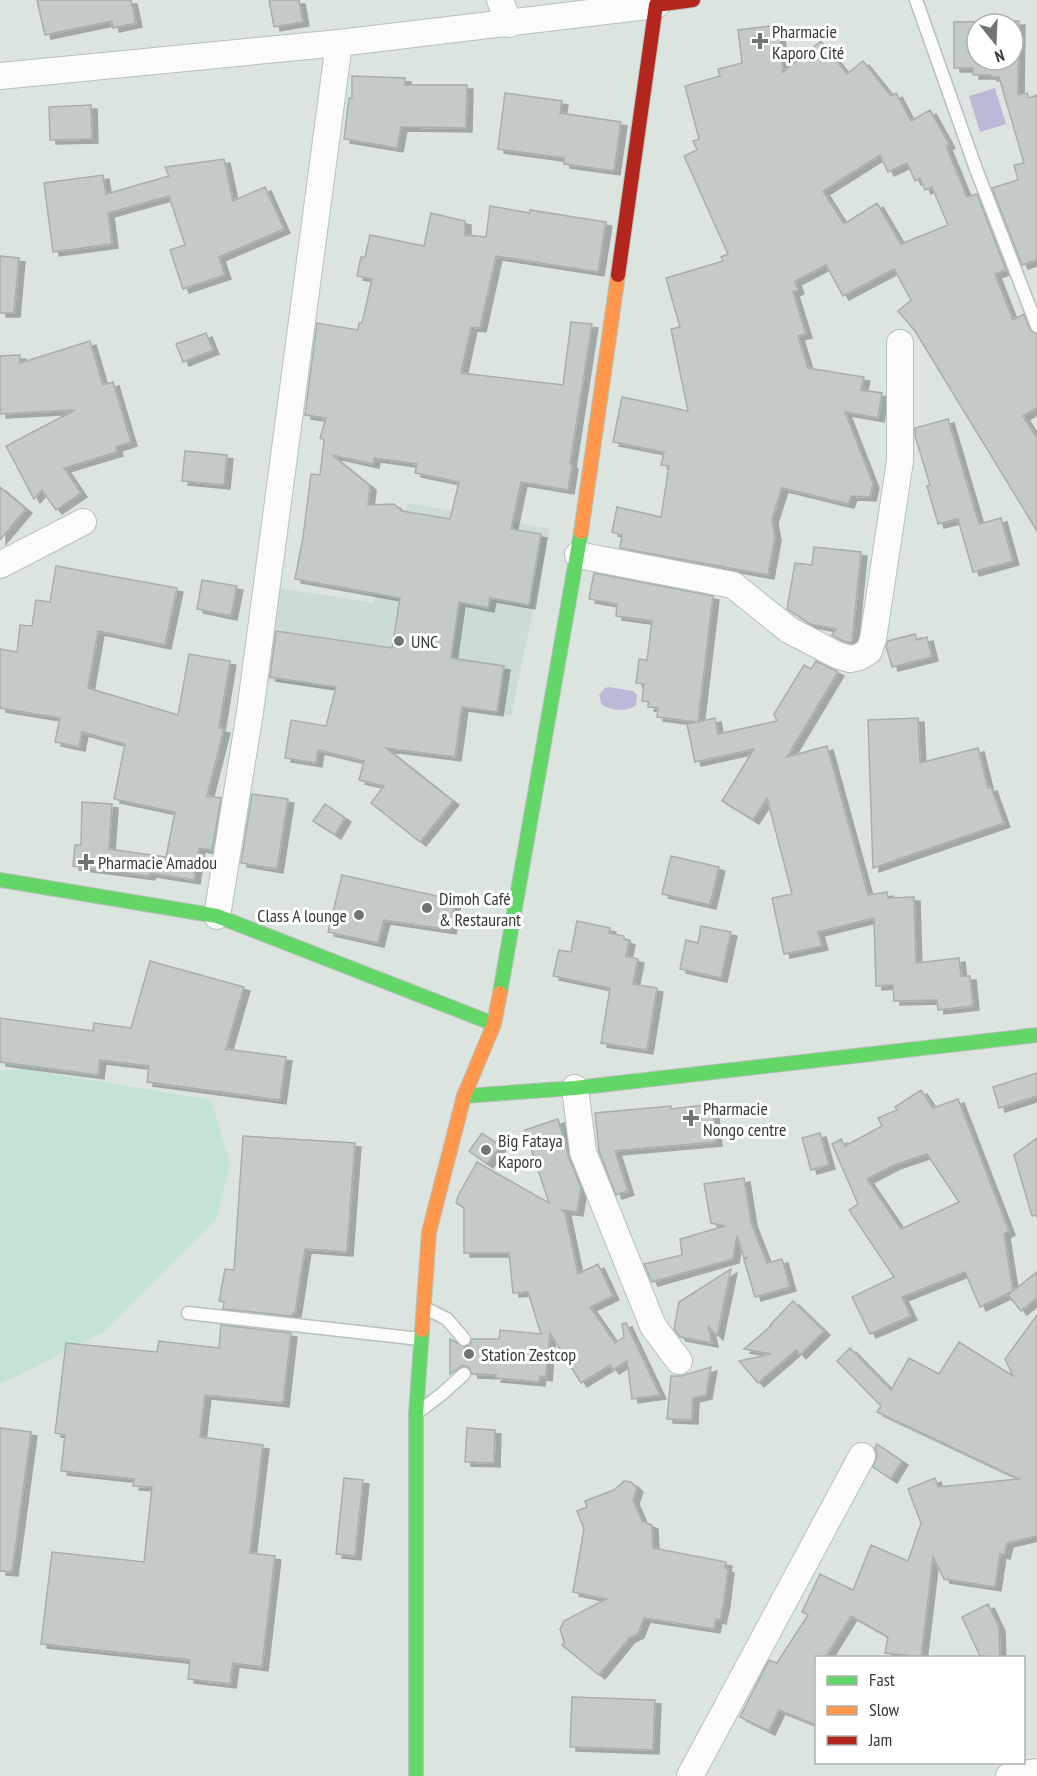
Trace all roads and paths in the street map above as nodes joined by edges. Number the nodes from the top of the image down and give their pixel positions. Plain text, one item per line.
1 (500, 0) edge
2 (693, 0) edge
3 (916, 0) edge
4 (656, 5) junction
5 (508, 24) junction
6 (339, 43) junction
7 (0, 76) edge
8 (1037, 326) edge
9 (900, 343) dead end
10 (83, 522) dead end
11 (578, 555) junction
12 (0, 565) edge
13 (0, 880) edge
14 (217, 916) junction
15 (494, 1024) junction
16 (1037, 1035) edge
17 (575, 1088) junction
18 (464, 1096) junction
19 (423, 1307) junction
20 (188, 1313) dead end
21 (421, 1339) junction
22 (464, 1339) dead end
23 (679, 1361) dead end
24 (464, 1374) dead end
25 (416, 1414) junction
26 (862, 1456) dead end
27 (1037, 1772) edge
28 (416, 1776) edge
29 (690, 1776) edge
30 (1009, 1776) edge

1 - 5 street
2 - 4 street
3 - 8 lane
4 - 5 street
4 - 11 street
5 - 6 street
6 - 7 street
6 - 14 street
9 - 11 street
10 - 12 street
11 - 15 street
13 - 14 street
14 - 15 street
15 - 18 street
16 - 17 street
17 - 18 street
17 - 23 street
18 - 19 street
19 - 21 street
19 - 22 lane
20 - 21 lane
21 - 25 street
24 - 25 lane
25 - 28 street
26 - 29 street
27 - 30 street

